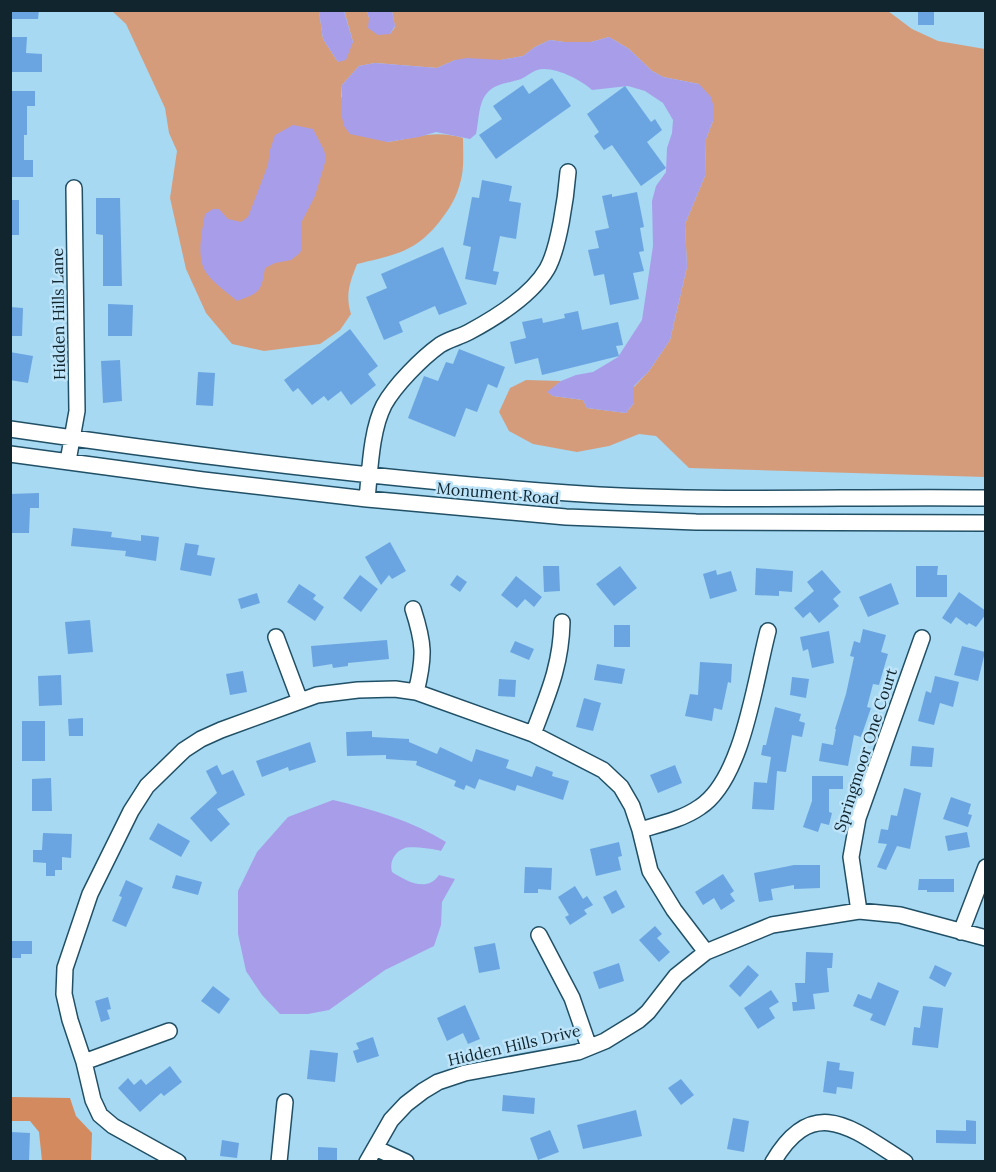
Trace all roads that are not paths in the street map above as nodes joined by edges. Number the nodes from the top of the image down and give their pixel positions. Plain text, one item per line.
1 (568, 172) dead end
2 (74, 188) dead end
3 (10, 429) edge
4 (72, 438) junction
5 (127, 445) junction
6 (10, 454) edge
7 (207, 455) junction
8 (68, 462) junction
9 (123, 469) junction
10 (369, 474) junction
11 (203, 480) junction
12 (986, 498) edge
13 (367, 499) junction
14 (986, 523) edge
15 (413, 609) dead end
16 (562, 622) dead end
17 (768, 631) dead end
18 (276, 638) dead end
19 (922, 638) dead end
20 (416, 692) junction
21 (300, 701) junction
22 (533, 734) junction
23 (640, 830) junction
24 (986, 867) edge
25 (859, 911) junction
26 (961, 932) junction
27 (539, 935) dead end
28 (986, 938) edge
29 (706, 952) junction
30 (170, 1031) dead end
31 (590, 1047) junction
32 (84, 1062) junction
33 (285, 1102) dead end
34 (371, 1155) edge
35 (178, 1161) edge
36 (279, 1161) edge
37 (406, 1161) edge
38 (773, 1161) edge
39 (905, 1161) edge

1 - 10 street
2 - 4 street, Hidden Hills Lane
3 - 4 street, Monument Road
4 - 5 street, Monument Road
4 - 8 street, Hidden Hills Lane
5 - 7 street, Monument Road
5 - 9 street
6 - 8 street, Monument Road
7 - 10 street, Monument Road
7 - 11 street
8 - 9 street, Monument Road
9 - 11 street, Monument Road
10 - 12 street, Monument Road
10 - 13 street
11 - 13 street, Monument Road
13 - 14 street, Monument Road
15 - 20 street
16 - 22 street
17 - 23 street
18 - 21 street
19 - 25 street, Springmoor One Court
20 - 21 street
20 - 22 street
21 - 32 street
22 - 23 street
23 - 29 street
24 - 26 street
25 - 26 street, Hidden Hills Drive
25 - 29 street, Hidden Hills Drive
26 - 28 street, Hidden Hills Drive
27 - 31 street
29 - 31 street, Hidden Hills Drive
30 - 32 street
31 - 34 street, Hidden Hills Drive
32 - 35 street
33 - 36 street
34 - 37 street
38 - 39 street

